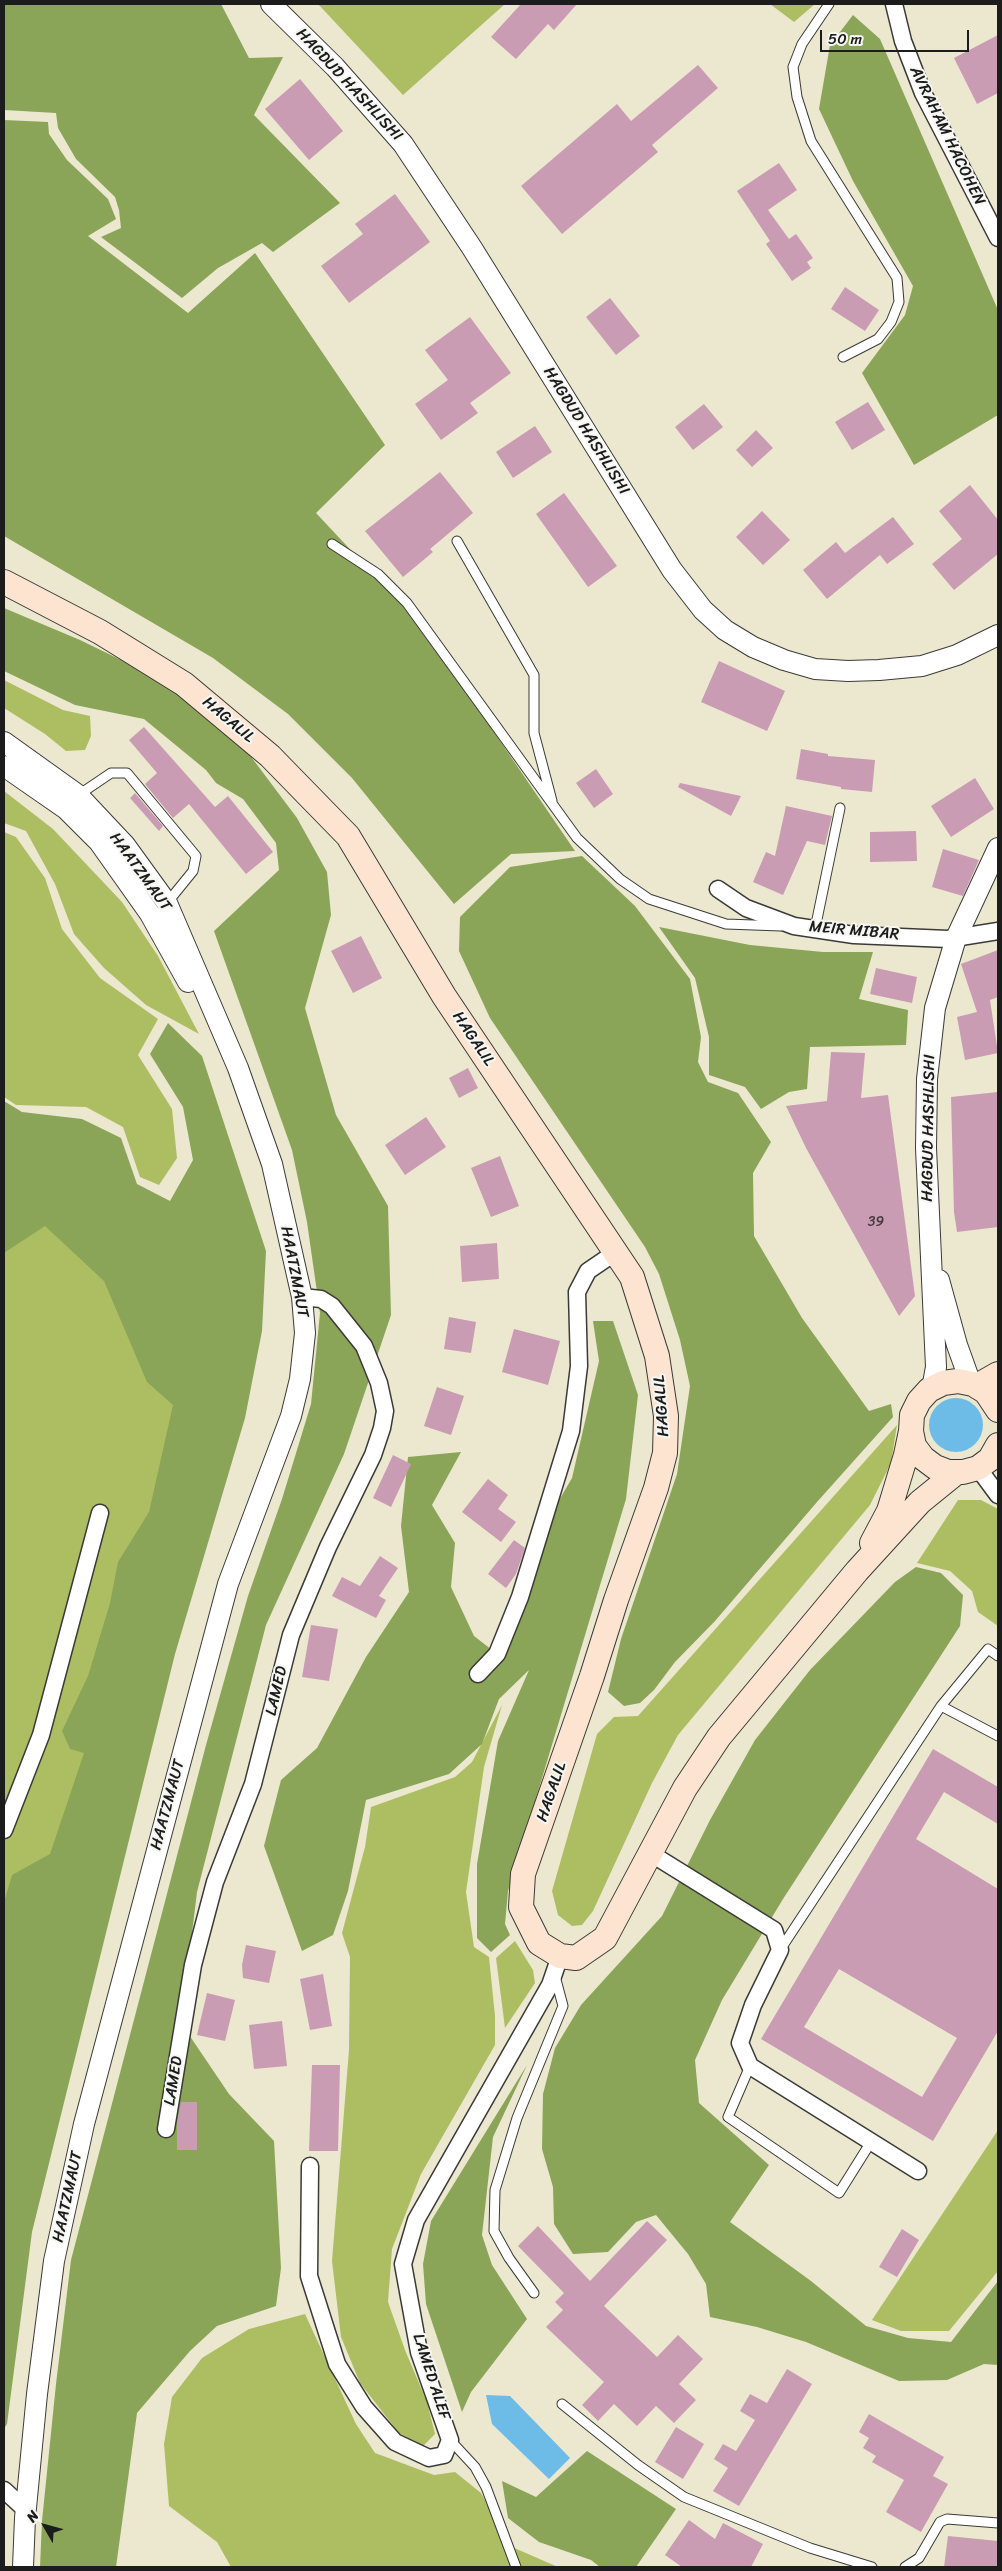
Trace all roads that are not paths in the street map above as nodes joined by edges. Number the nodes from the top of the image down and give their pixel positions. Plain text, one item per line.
1 (271, 4) edge
2 (829, 4) edge
3 (892, 5) edge
4 (998, 238) edge
5 (843, 357) dead end
6 (457, 541) dead end
7 (332, 544) dead end
8 (4, 582) edge
9 (998, 635) edge
10 (4, 742) edge
11 (4, 766) edge
12 (72, 802) junction
13 (554, 806) junction
14 (840, 808) dead end
15 (998, 848) edge
16 (718, 889) dead end
17 (167, 903) junction
18 (150, 914) junction
19 (794, 926) junction
20 (816, 929) junction
21 (998, 931) edge
22 (956, 938) junction
23 (238, 1068) junction
24 (929, 1242) junction
25 (616, 1252) junction
26 (302, 1297) junction
27 (998, 1374) edge
28 (974, 1385) junction
29 (932, 1389) junction
30 (998, 1410) edge
31 (911, 1431) junction
32 (998, 1445) edge
33 (967, 1470) junction
34 (998, 1496) edge
35 (100, 1513) dead end
36 (858, 1571) junction
37 (998, 1656) edge
38 (478, 1674) dead end
39 (941, 1706) junction
40 (998, 1736) edge
41 (4, 1830) edge
42 (650, 1854) junction
43 (780, 1950) junction
44 (557, 1965) junction
45 (750, 2066) junction
46 (166, 2129) dead end
47 (871, 2142) junction
48 (310, 2166) dead end
49 (918, 2171) dead end
50 (534, 2293) dead end
51 (562, 2404) dead end
52 (450, 2440) junction
53 (4, 2490) edge
54 (26, 2510) junction
55 (998, 2523) edge
56 (24, 2563) edge
57 (516, 2567) edge
58 (872, 2567) edge
59 (906, 2567) edge

1 - 9 street, HAGDUD HASHLISHI
2 - 5 lane
3 - 4 street, AVRAHAM HACOHEN
6 - 13 lane
7 - 13 lane
8 - 25 main road, HAGALIL
10 - 12 street, HAATZMAUT
11 - 12 street, HAATZMAUT
12 - 17 street, HAATZMAUT
12 - 17 lane
12 - 18 street, HAATZMAUT
13 - 19 lane
14 - 20 lane
15 - 22 street, HAGDUD HASHLISHI
16 - 19 street, MEIR MIBAR
17 - 18 lane
17 - 23 street, HAATZMAUT
18 - 23 street, HAATZMAUT
19 - 20 street, MEIR MIBAR
20 - 22 street, MEIR MIBAR
21 - 22 street, MEIR MIBAR
22 - 24 street, HAGDUD HASHLISHI
23 - 26 street, HAATZMAUT
24 - 28 street, HAGDUD HASHLISHI
24 - 29 street, HAGDUD HASHLISHI
25 - 38 street
25 - 44 main road, HAGALIL
26 - 46 street, LAMED
26 - 54 street, HAATZMAUT
27 - 28 main road
28 - 29 main road
28 - 30 main road
29 - 31 main road
31 - 33 main road
31 - 36 main road
32 - 33 main road
33 - 34 street
33 - 36 main road
35 - 41 street
36 - 42 main road
37 - 39 lane
39 - 40 lane
39 - 43 lane
42 - 43 street
42 - 44 main road
43 - 45 street
44 - 50 lane
44 - 52 street, LAMED ALEF
45 - 47 street
45 - 47 lane
47 - 49 street
48 - 52 street, LAMED ALEF
51 - 58 lane
52 - 57 lane
53 - 54 street
54 - 56 street, HAATZMAUT
55 - 59 lane

